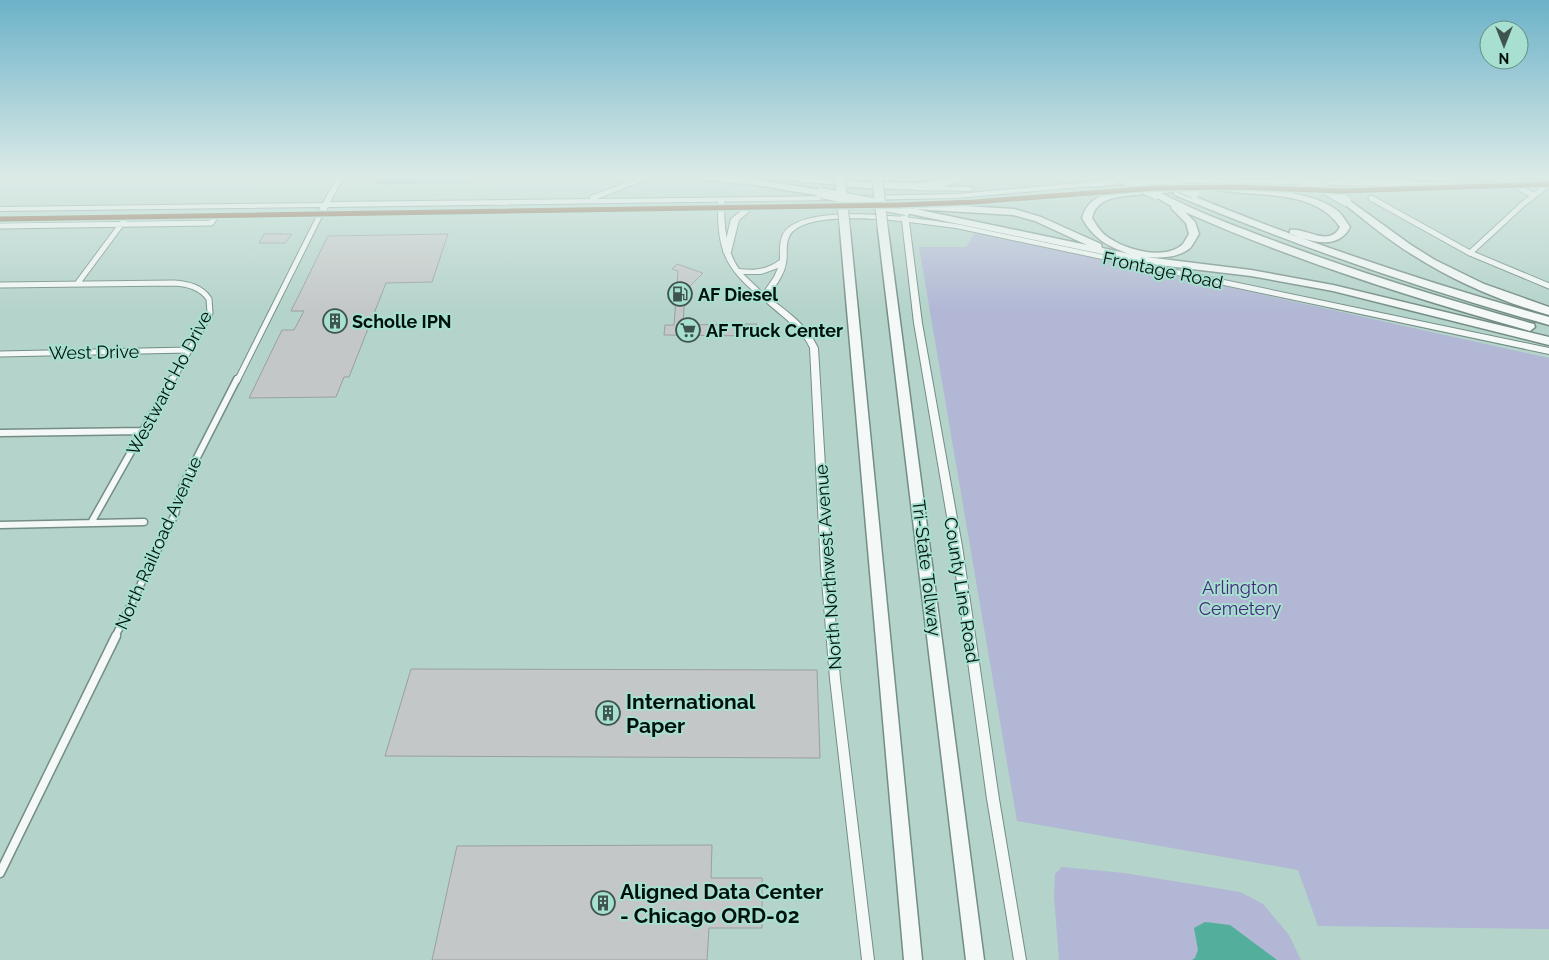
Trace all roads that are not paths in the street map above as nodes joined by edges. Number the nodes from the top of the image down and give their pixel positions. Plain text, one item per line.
1 (123, 221) edge
2 (103, 222) edge
3 (317, 222) edge
4 (721, 222) edge
5 (735, 222) edge
6 (806, 222) edge
7 (845, 222) edge
8 (882, 222) edge
9 (902, 222) edge
10 (942, 222) edge
11 (962, 222) edge
12 (1044, 222) edge
13 (1089, 222) edge
14 (1190, 222) edge
15 (1219, 222) edge
16 (1250, 222) edge
17 (1271, 222) edge
18 (1344, 222) edge
19 (1373, 222) edge
20 (1414, 222) edge
21 (1504, 222) edge
22 (0, 226) edge
23 (727, 252) junction
24 (1470, 253) junction
25 (1150, 261) junction
26 (782, 262) junction
27 (737, 271) junction
28 (77, 284) junction
29 (0, 285) edge
30 (1549, 286) edge
31 (765, 296) junction
32 (1549, 311) edge
33 (1549, 321) edge
34 (1549, 332) edge
35 (1549, 341) edge
36 (189, 350) junction
37 (1549, 351) edge
38 (0, 354) edge
39 (144, 431) junction
40 (0, 434) edge
41 (144, 522) dead end
42 (91, 523) junction
43 (0, 525) edge
44 (0, 873) edge
45 (868, 960) edge
46 (913, 960) edge
47 (975, 960) edge
48 (1020, 960) edge

1 - 28 street
2 - 22 street
3 - 44 street, North Railroad Avenue
4 - 23 street, North Northwest Avenue
5 - 23 main road
6 - 26 street, Frontage Road
7 - 46 highway, bridge
8 - 47 highway, Tri-State Tollway, bridge
9 - 48 street, County Line Road
10 - 37 street, Frontage Road
11 - 25 highway
12 - 25 highway
13 - 14 highway
15 - 34 highway
16 - 33 highway, bridge
17 - 18 highway
19 - 32 highway, bridge
20 - 24 street
21 - 24 street
23 - 27 street, North Northwest Avenue
24 - 30 street
25 - 35 highway
26 - 27 street
26 - 31 street, Frontage Road
27 - 31 street, North Northwest Avenue
28 - 29 street, Westward Ho Drive
28 - 36 street, Westward Ho Drive
31 - 45 street, North Northwest Avenue
36 - 38 street, West Drive
36 - 39 street, Westward Ho Drive
39 - 40 street
39 - 42 street, Westward Ho Drive
41 - 42 street
42 - 43 street

